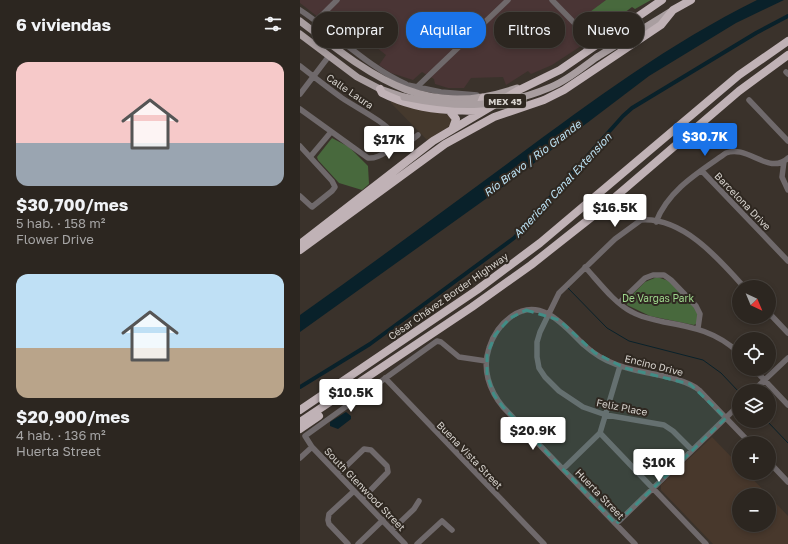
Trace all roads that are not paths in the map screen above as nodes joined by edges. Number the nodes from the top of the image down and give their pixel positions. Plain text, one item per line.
1 (337, 0) edge
2 (508, 0) edge
3 (552, 0) edge
4 (662, 0) edge
5 (691, 0) edge
6 (300, 10) edge
7 (673, 10) junction
8 (325, 12) edge
9 (644, 12) edge
10 (312, 18) edge
11 (300, 21) edge
12 (573, 22) edge
13 (300, 34) edge
14 (788, 40) edge
15 (352, 48) edge
16 (587, 48) edge
17 (593, 48) edge
18 (585, 54) junction
19 (788, 54) edge
20 (329, 56) junction
21 (300, 66) edge
22 (314, 76) junction
23 (393, 84) junction
24 (406, 84) junction
25 (529, 84) junction
26 (418, 86) junction
27 (380, 89) junction
28 (300, 94) edge
29 (483, 98) junction
30 (749, 100) dead end
31 (300, 109) edge
32 (449, 110) junction
33 (452, 130) junction
34 (331, 132) junction
35 (418, 135) dead end
36 (788, 141) edge
37 (396, 143) junction
38 (300, 146) edge
39 (310, 157) junction
40 (786, 160) edge
41 (702, 171) junction
42 (788, 190) edge
43 (300, 196) edge
44 (656, 222) junction
45 (300, 244) edge
46 (300, 250) edge
47 (788, 261) edge
48 (585, 267) junction
49 (737, 280) edge
50 (619, 303) junction
51 (547, 314) junction
52 (776, 320) edge
53 (698, 328) junction
54 (788, 333) edge
55 (732, 348) edge
56 (788, 358) edge
57 (486, 361) junction
58 (366, 365) junction
59 (620, 366) junction
60 (761, 376) edge
61 (366, 378) junction
62 (385, 378) junction
63 (765, 380) junction
64 (761, 384) edge
65 (300, 403) edge
66 (788, 405) edge
67 (300, 410) edge
68 (732, 412) edge
69 (606, 415) junction
70 (726, 418) junction
71 (300, 422) edge
72 (300, 429) edge
73 (600, 433) junction
74 (743, 436) edge
75 (312, 447) junction
76 (692, 450) junction
77 (300, 458) edge
78 (563, 469) junction
79 (776, 469) edge
80 (338, 474) junction
81 (788, 482) edge
82 (652, 488) junction
83 (354, 491) junction
84 (362, 499) junction
85 (419, 501) dead end
86 (383, 520) junction
87 (616, 524) junction
88 (392, 530) junction
89 (452, 530) dead end
90 (348, 544) edge
91 (358, 544) edge
92 (405, 544) edge
93 (417, 544) edge
94 (544, 544) edge
95 (635, 544) edge
96 (706, 544) edge

1 - 8 street
2 - 26 street
3 - 12 street
4 - 9 highway, MEX 45
5 - 7 highway, MEX 45
6 - 10 street
7 - 27 main road, MEX 45, bridge
7 - 46 highway
11 - 23 main road, MEX 45
13 - 20 main road, MEX 45
14 - 58 highway, César Chávez Border Highway
15 - 24 street
16 - 18 street
17 - 18 highway, MEX 45
18 - 25 highway, MEX 45
19 - 61 highway
20 - 22 street
20 - 27 main road, MEX 45
21 - 22 street, Calle Laura
22 - 28 street
22 - 37 street, Calle Laura
23 - 24 street
23 - 29 main road, MEX 45
24 - 26 street
25 - 29 main road, MEX 45
25 - 33 highway
26 - 29 street
27 - 32 highway
29 - 32 highway
30 - 36 street
31 - 34 street
32 - 33 highway
33 - 45 highway
34 - 37 street
34 - 39 street
35 - 37 street
38 - 39 street
39 - 43 street
40 - 41 street
40 - 42 street
41 - 44 street
41 - 47 street, Barcelona Drive
44 - 48 street, Feliz Place
44 - 49 street, Feliz Place
48 - 50 street
48 - 51 street, Feliz Place
50 - 53 street
50 - 53 street
51 - 57 street, Encino Drive
51 - 59 street, Encino Drive
51 - 69 street, Feliz Place
52 - 54 street
53 - 55 street
56 - 63 street
57 - 62 street
57 - 78 street, Huerta Street
58 - 65 highway
58 - 67 highway, César Chávez Border Highway
59 - 69 street
59 - 70 street, Encino Drive
60 - 63 street
61 - 71 highway
61 - 72 highway
62 - 75 street
62 - 94 street, Buena Vista Street
63 - 64 street
63 - 66 street
68 - 70 street
69 - 73 street
69 - 76 street, Feliz Place
70 - 74 street, Encino Drive
70 - 76 street
73 - 78 street
73 - 82 street
75 - 77 street
75 - 80 street, South Glenwood Street
76 - 82 street
78 - 87 street, Huerta Street
79 - 81 street
80 - 83 street, South Glenwood Street
80 - 84 street
82 - 87 street
82 - 96 street
83 - 84 street, South Glenwood Street
83 - 90 street
84 - 86 street, South Glenwood Street
85 - 88 street
86 - 88 street, South Glenwood Street
86 - 91 street
87 - 95 street, Huerta Street
88 - 92 street, South Glenwood Street
89 - 93 street

